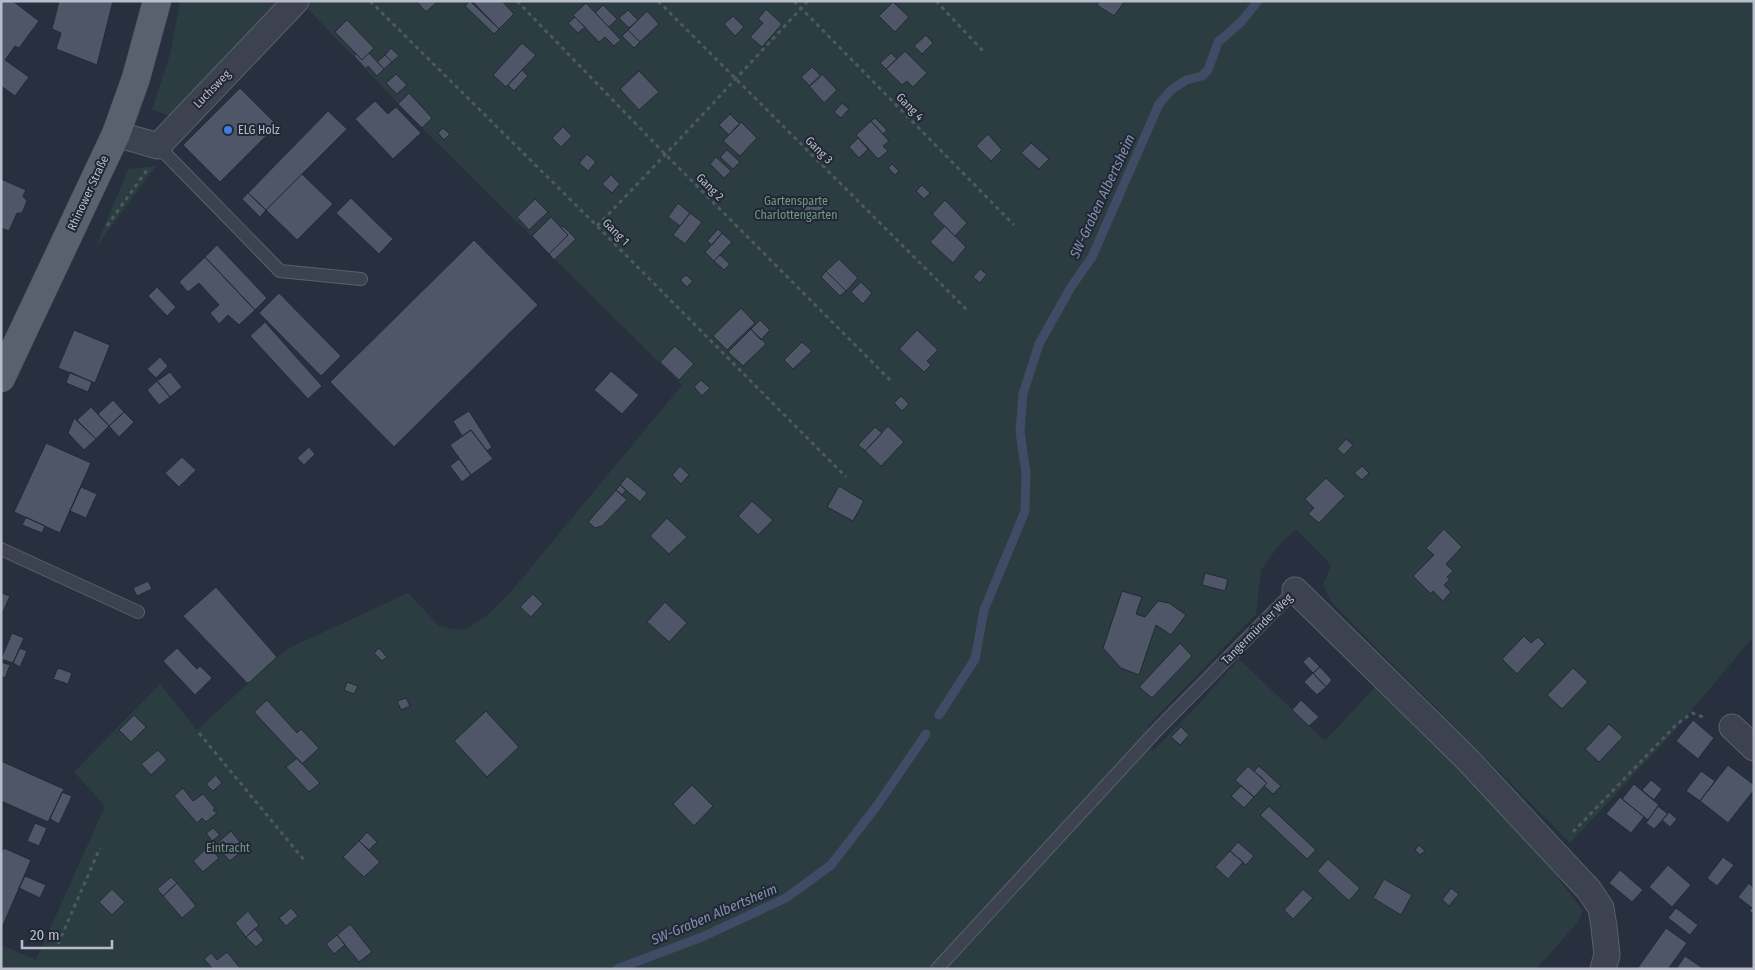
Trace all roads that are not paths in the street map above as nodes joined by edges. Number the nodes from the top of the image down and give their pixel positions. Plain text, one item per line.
1 (157, 1) edge
2 (296, 1) edge
3 (116, 134) junction
4 (158, 146) junction
5 (361, 279) dead end
6 (1, 378) edge
7 (1, 549) edge
8 (1295, 590) joint
9 (138, 612) dead end
10 (1732, 728) road end
11 (1754, 748) edge
12 (937, 969) edge
13 (1603, 969) edge

1 - 3 main road, Rhinower Straße
2 - 4 street, Luchsweg
3 - 4 street
3 - 6 main road, Rhinower Straße
4 - 5 lane
7 - 9 lane
8 - 12 lane, Tangermünder Weg
8 - 13 street, Tangermünder Weg
10 - 11 street

